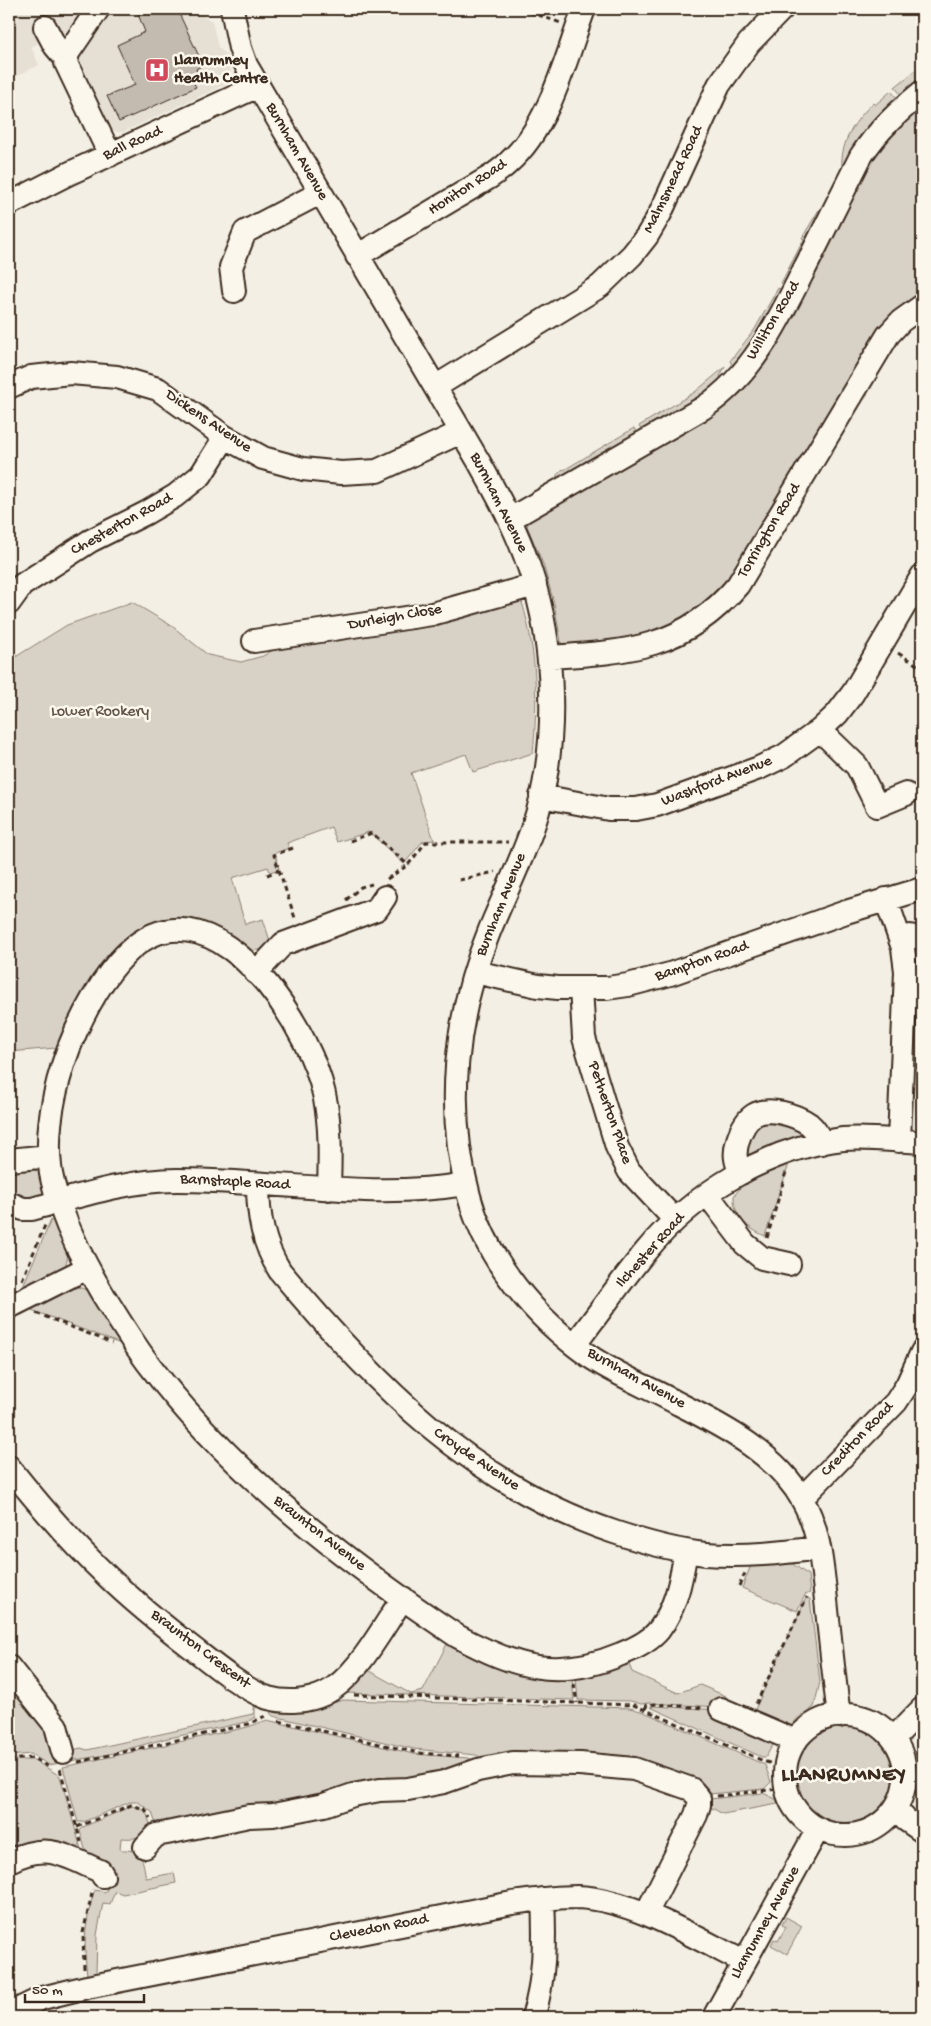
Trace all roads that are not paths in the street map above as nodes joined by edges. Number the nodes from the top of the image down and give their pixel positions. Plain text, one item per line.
1 (98, 9) edge
2 (232, 9) edge
3 (782, 9) edge
4 (581, 19) edge
5 (45, 27) dead end
6 (66, 59) junction
7 (258, 86) junction
8 (922, 92) edge
9 (110, 155) junction
10 (320, 193) junction
11 (9, 204) edge
12 (357, 256) junction
13 (234, 291) dead end
14 (922, 306) edge
15 (9, 387) edge
16 (434, 387) junction
17 (461, 432) junction
18 (225, 437) junction
19 (510, 519) junction
20 (922, 576) edge
21 (535, 584) junction
22 (9, 603) edge
23 (254, 641) dead end
24 (549, 657) junction
25 (820, 730) junction
26 (906, 794) dead end
27 (541, 796) junction
28 (922, 888) edge
29 (385, 897) dead end
30 (886, 899) junction
31 (922, 938) edge
32 (900, 939) junction
33 (475, 972) junction
34 (256, 973) junction
35 (582, 988) junction
36 (900, 1141) junction
37 (922, 1142) edge
38 (822, 1143) junction
39 (49, 1156) junction
40 (9, 1160) edge
41 (741, 1173) junction
42 (258, 1184) junction
43 (466, 1184) junction
44 (329, 1188) junction
45 (707, 1194) junction
46 (59, 1202) junction
47 (9, 1203) edge
48 (675, 1220) junction
49 (789, 1264) dead end
50 (87, 1268) junction
51 (9, 1307) edge
52 (575, 1344) junction
53 (922, 1352) edge
54 (9, 1467) edge
55 (802, 1498) junction
56 (819, 1548) junction
57 (686, 1551) junction
58 (403, 1598) junction
59 (9, 1667) edge
60 (721, 1709) road end
61 (922, 1709) edge
62 (839, 1716) junction
63 (893, 1739) junction
64 (796, 1741) junction
65 (66, 1761) road end
66 (896, 1809) junction
67 (818, 1829) junction
68 (922, 1831) edge
69 (150, 1841) road end
70 (9, 1861) edge
71 (95, 1871) road end
72 (543, 1899) junction
73 (646, 1914) junction
74 (744, 1962) junction
75 (9, 2014) edge
76 (533, 2017) edge
77 (714, 2017) edge

1 - 6 street
2 - 7 street, Burnham Avenue
3 - 16 street, Malmsmead Road
4 - 12 street, Honiton Road
5 - 6 street
6 - 9 street
7 - 9 street, Ball Road
7 - 10 street, Burnham Avenue
8 - 19 street, Williton Road
9 - 11 street, Ball Road
10 - 12 street, Burnham Avenue
10 - 13 street
12 - 16 street, Burnham Avenue
14 - 24 street, Torrington Road
15 - 18 street, Dickens Avenue
16 - 17 street, Burnham Avenue
17 - 18 street, Dickens Avenue
17 - 19 street, Burnham Avenue
18 - 22 street, Chesterton Road
19 - 21 street, Burnham Avenue
20 - 25 street, Washford Avenue
21 - 23 street, Durleigh Close
21 - 24 street, Burnham Avenue
24 - 27 street, Burnham Avenue
25 - 26 street
25 - 27 street, Washford Avenue
27 - 33 street, Burnham Avenue
28 - 30 street, Bampton Road
29 - 34 street
30 - 32 street
30 - 35 street, Bampton Road
31 - 32 street
32 - 36 street
33 - 35 street, Bampton Road
33 - 43 street, Burnham Avenue
34 - 39 street, Braunton Avenue
34 - 44 street, Braunton Avenue
35 - 48 street, Petherton Place
36 - 37 street, Ilchester Road
36 - 38 street, Ilchester Road
38 - 41 street, Ilchester Road
38 - 41 street
39 - 40 street
39 - 46 street, Braunton Avenue
41 - 45 street, Ilchester Road
42 - 44 street, Barnstaple Road
42 - 46 street, Barnstaple Road
42 - 57 street, Croyde Avenue
43 - 44 street, Barnstaple Road
43 - 52 street, Burnham Avenue
45 - 48 street, Ilchester Road
45 - 49 street
46 - 47 street, Barnstaple Road
46 - 50 street, Braunton Avenue
48 - 52 street, Ilchester Road
50 - 51 street
50 - 58 street, Braunton Avenue
52 - 55 street, Burnham Avenue
53 - 55 street, Crediton Road
54 - 58 street, Braunton Crescent
55 - 56 street, Burnham Avenue
56 - 57 street, Croyde Avenue
56 - 62 street, Burnham Avenue
57 - 58 street, Braunton Avenue
59 - 65 street
60 - 64 street
61 - 63 street
62 - 63 street
62 - 64 street
63 - 66 street
64 - 67 street
66 - 67 street
66 - 68 street
67 - 74 street, Llanrumney Avenue
69 - 73 street
70 - 71 street
72 - 73 street, Clevedon Road
72 - 75 street, Clevedon Road
72 - 76 street
73 - 74 street, Clevedon Road
74 - 77 street, Llanrumney Avenue

